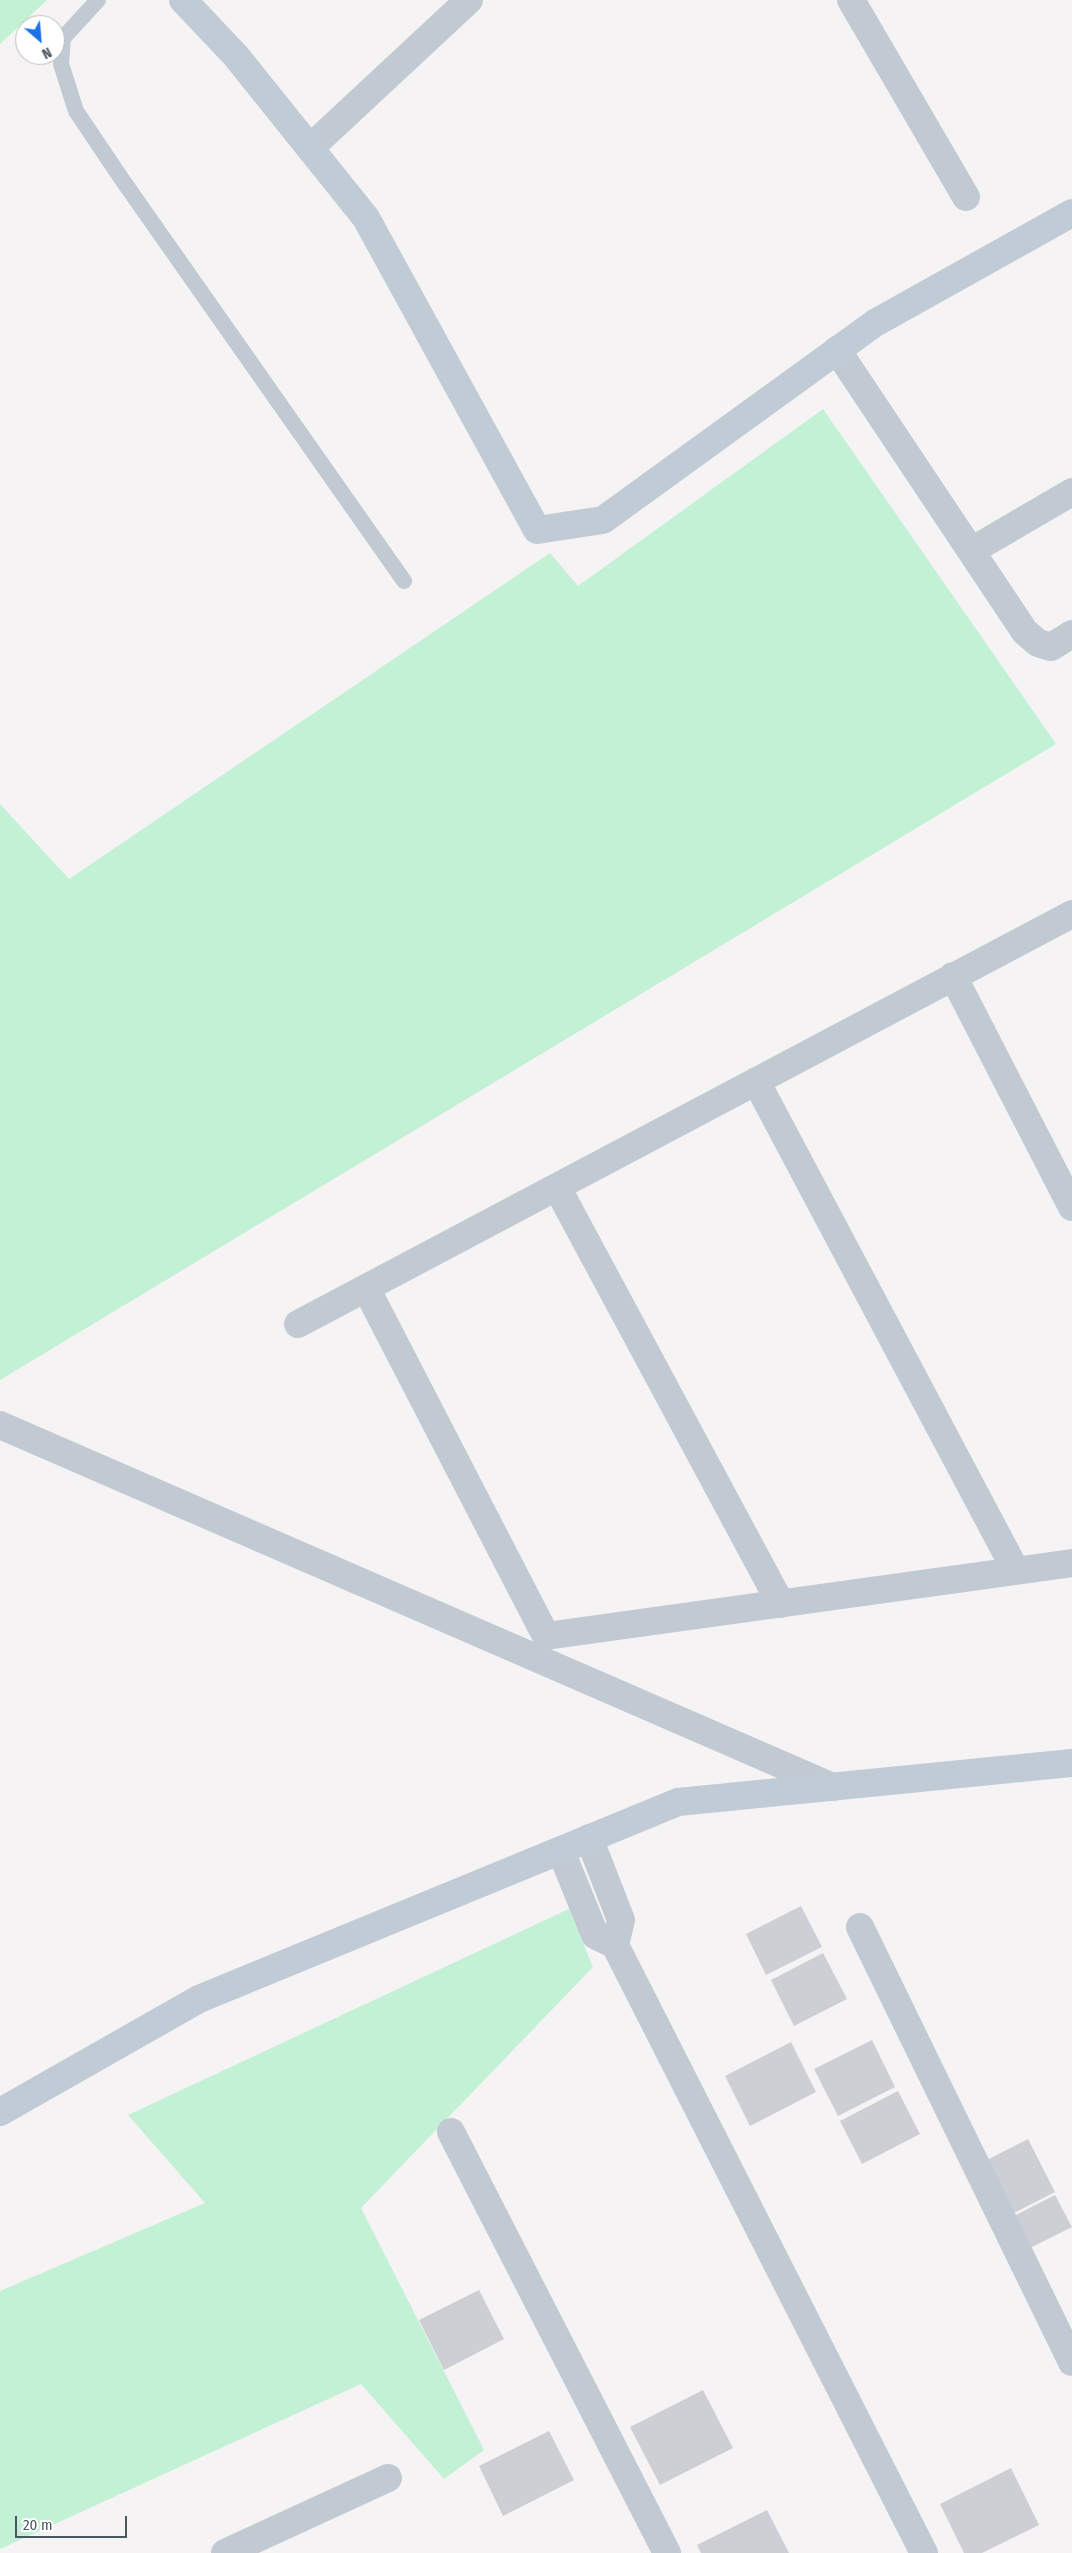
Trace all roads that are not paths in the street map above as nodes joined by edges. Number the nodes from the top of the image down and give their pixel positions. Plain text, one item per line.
1 (98, 0) edge
2 (183, 0) edge
3 (469, 0) edge
4 (851, 0) edge
5 (310, 148) junction
6 (966, 197) dead end
7 (1072, 212) edge
8 (837, 350) junction
9 (1072, 492) edge
10 (970, 551) junction
11 (404, 581) dead end
12 (1072, 634) edge
13 (1072, 914) edge
14 (954, 976) junction
15 (756, 1081) junction
16 (557, 1187) junction
17 (1072, 1207) edge
18 (366, 1288) junction
19 (298, 1324) dead end
20 (0, 1424) edge
21 (1072, 1563) edge
22 (1016, 1571) junction
23 (781, 1604) junction
24 (1072, 1763) edge
25 (833, 1787) junction
26 (589, 1838) junction
27 (560, 1851) junction
28 (860, 1927) dead end
29 (615, 1945) junction
30 (0, 2112) edge
31 (451, 2132) dead end
32 (1072, 2362) edge
33 (388, 2478) dead end
34 (225, 2553) edge
35 (667, 2553) edge
36 (924, 2553) edge

1 - 11 lane
2 - 5 main road
3 - 5 street
4 - 6 street
5 - 8 main road
7 - 8 main road
8 - 10 street
9 - 10 street
10 - 12 street
13 - 14 street
14 - 15 street
14 - 17 street
15 - 16 street
15 - 22 street
16 - 18 street
16 - 23 street
18 - 19 street
18 - 23 street
20 - 25 street
21 - 22 street
22 - 23 street
24 - 25 main road
25 - 26 main road
26 - 27 main road
26 - 29 street
27 - 29 street
27 - 30 main road
28 - 32 street
29 - 36 street
31 - 35 street
33 - 34 street

